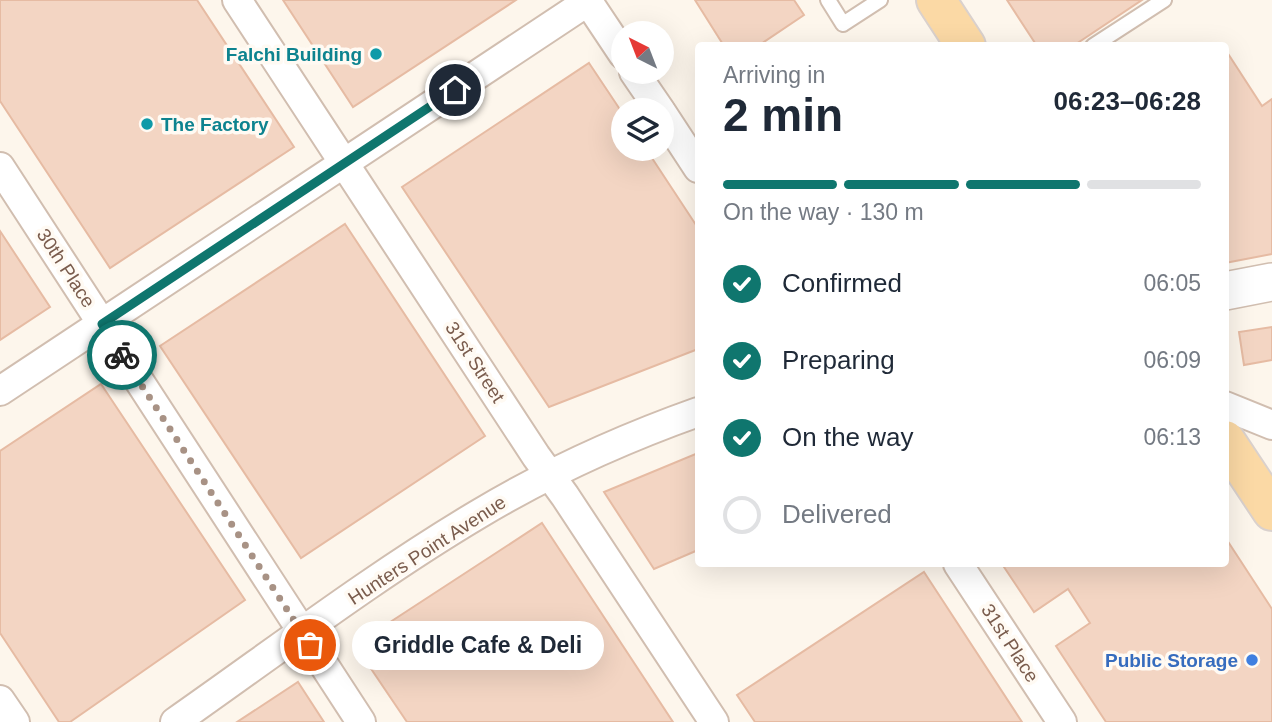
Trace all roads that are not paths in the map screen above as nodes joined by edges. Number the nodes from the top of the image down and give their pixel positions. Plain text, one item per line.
1 (237, 0) edge
2 (588, 0) edge
3 (828, 0) edge
4 (936, 0) edge
5 (1164, 0) edge
6 (877, 1) edge
7 (611, 35) edge
8 (963, 42) edge
9 (1099, 42) edge
10 (674, 131) edge
11 (345, 163) junction
12 (695, 163) edge
13 (0, 167) edge
14 (1272, 282) edge
15 (1229, 290) edge
16 (102, 324) junction
17 (0, 391) edge
18 (1229, 408) edge
19 (695, 413) edge
20 (1272, 425) edge
21 (1229, 446) edge
22 (550, 475) junction
23 (1272, 511) edge
24 (960, 567) edge
25 (302, 633) junction
26 (0, 700) edge
27 (15, 722) edge
28 (175, 722) edge
29 (361, 722) edge
30 (714, 722) edge
31 (1062, 722) edge

1 - 11 street, 31st Street
2 - 7 street
2 - 11 street
3 - 6 lane
4 - 8 main road
5 - 9 lane
10 - 12 street
11 - 16 street
11 - 22 street, 31st Street
13 - 16 street, 30th Place
14 - 15 street
16 - 17 street
16 - 25 street, 30th Place
18 - 20 street
19 - 22 street, Hunters Point Avenue
21 - 23 main road
22 - 25 street, Hunters Point Avenue
22 - 30 street, 31st Street
24 - 31 street, 31st Place
25 - 28 street, Hunters Point Avenue
25 - 29 street, 30th Place
26 - 27 street

